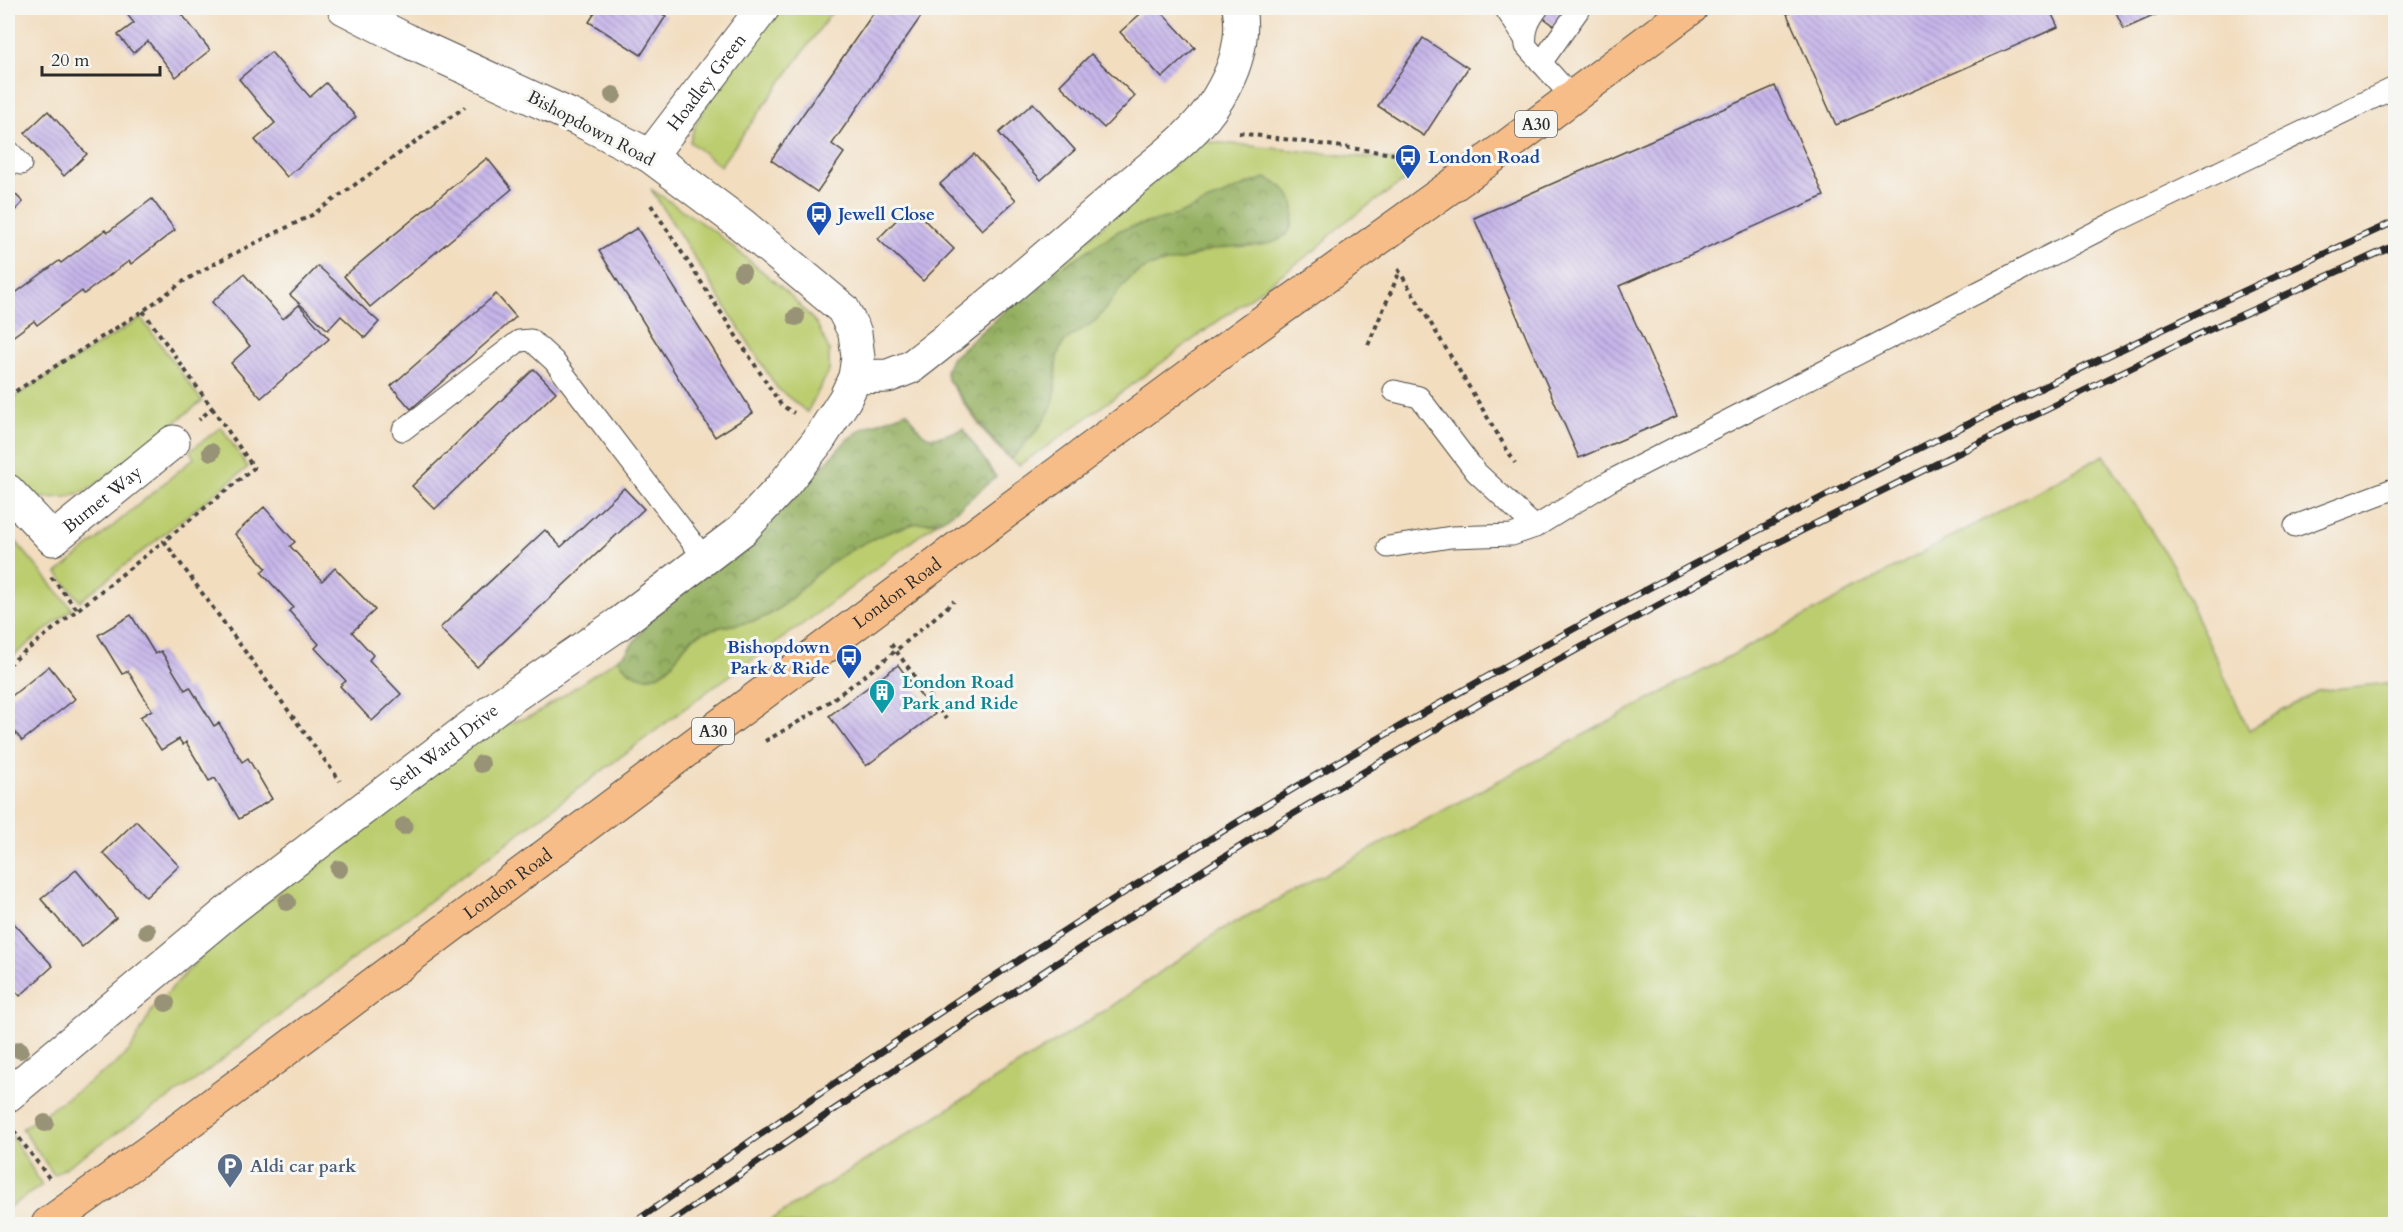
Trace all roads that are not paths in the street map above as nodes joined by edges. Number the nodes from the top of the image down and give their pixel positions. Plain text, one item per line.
1 (344, 8) edge
2 (763, 8) edge
3 (1239, 8) edge
4 (1505, 8) edge
5 (1538, 8) edge
6 (1580, 8) edge
7 (1691, 8) edge
8 (1525, 39) junction
9 (1541, 63) junction
10 (2396, 87) edge
11 (1572, 96) junction
12 (650, 156) junction
13 (855, 377) junction
14 (1394, 391) dead end
15 (403, 430) dead end
16 (173, 442) road end
17 (2396, 488) edge
18 (8, 491) edge
19 (1534, 526) junction
20 (2295, 526) dead end
21 (1388, 547) dead end
22 (705, 559) junction
23 (8, 1095) edge
24 (60, 1216) edge

1 - 12 street, Bishopdown Road
2 - 12 street, Hoadley Green
3 - 13 street
4 - 8 lane
5 - 8 lane
6 - 9 lane
7 - 11 highway, London Road / A30
8 - 9 lane
9 - 11 lane
10 - 19 lane
11 - 24 highway, London Road / A30
12 - 13 street, Bishopdown Road
13 - 22 street, Seth Ward Drive
14 - 19 lane
15 - 22 lane
16 - 18 street, Burnet Way
17 - 20 lane
19 - 21 lane
22 - 23 street, Seth Ward Drive

